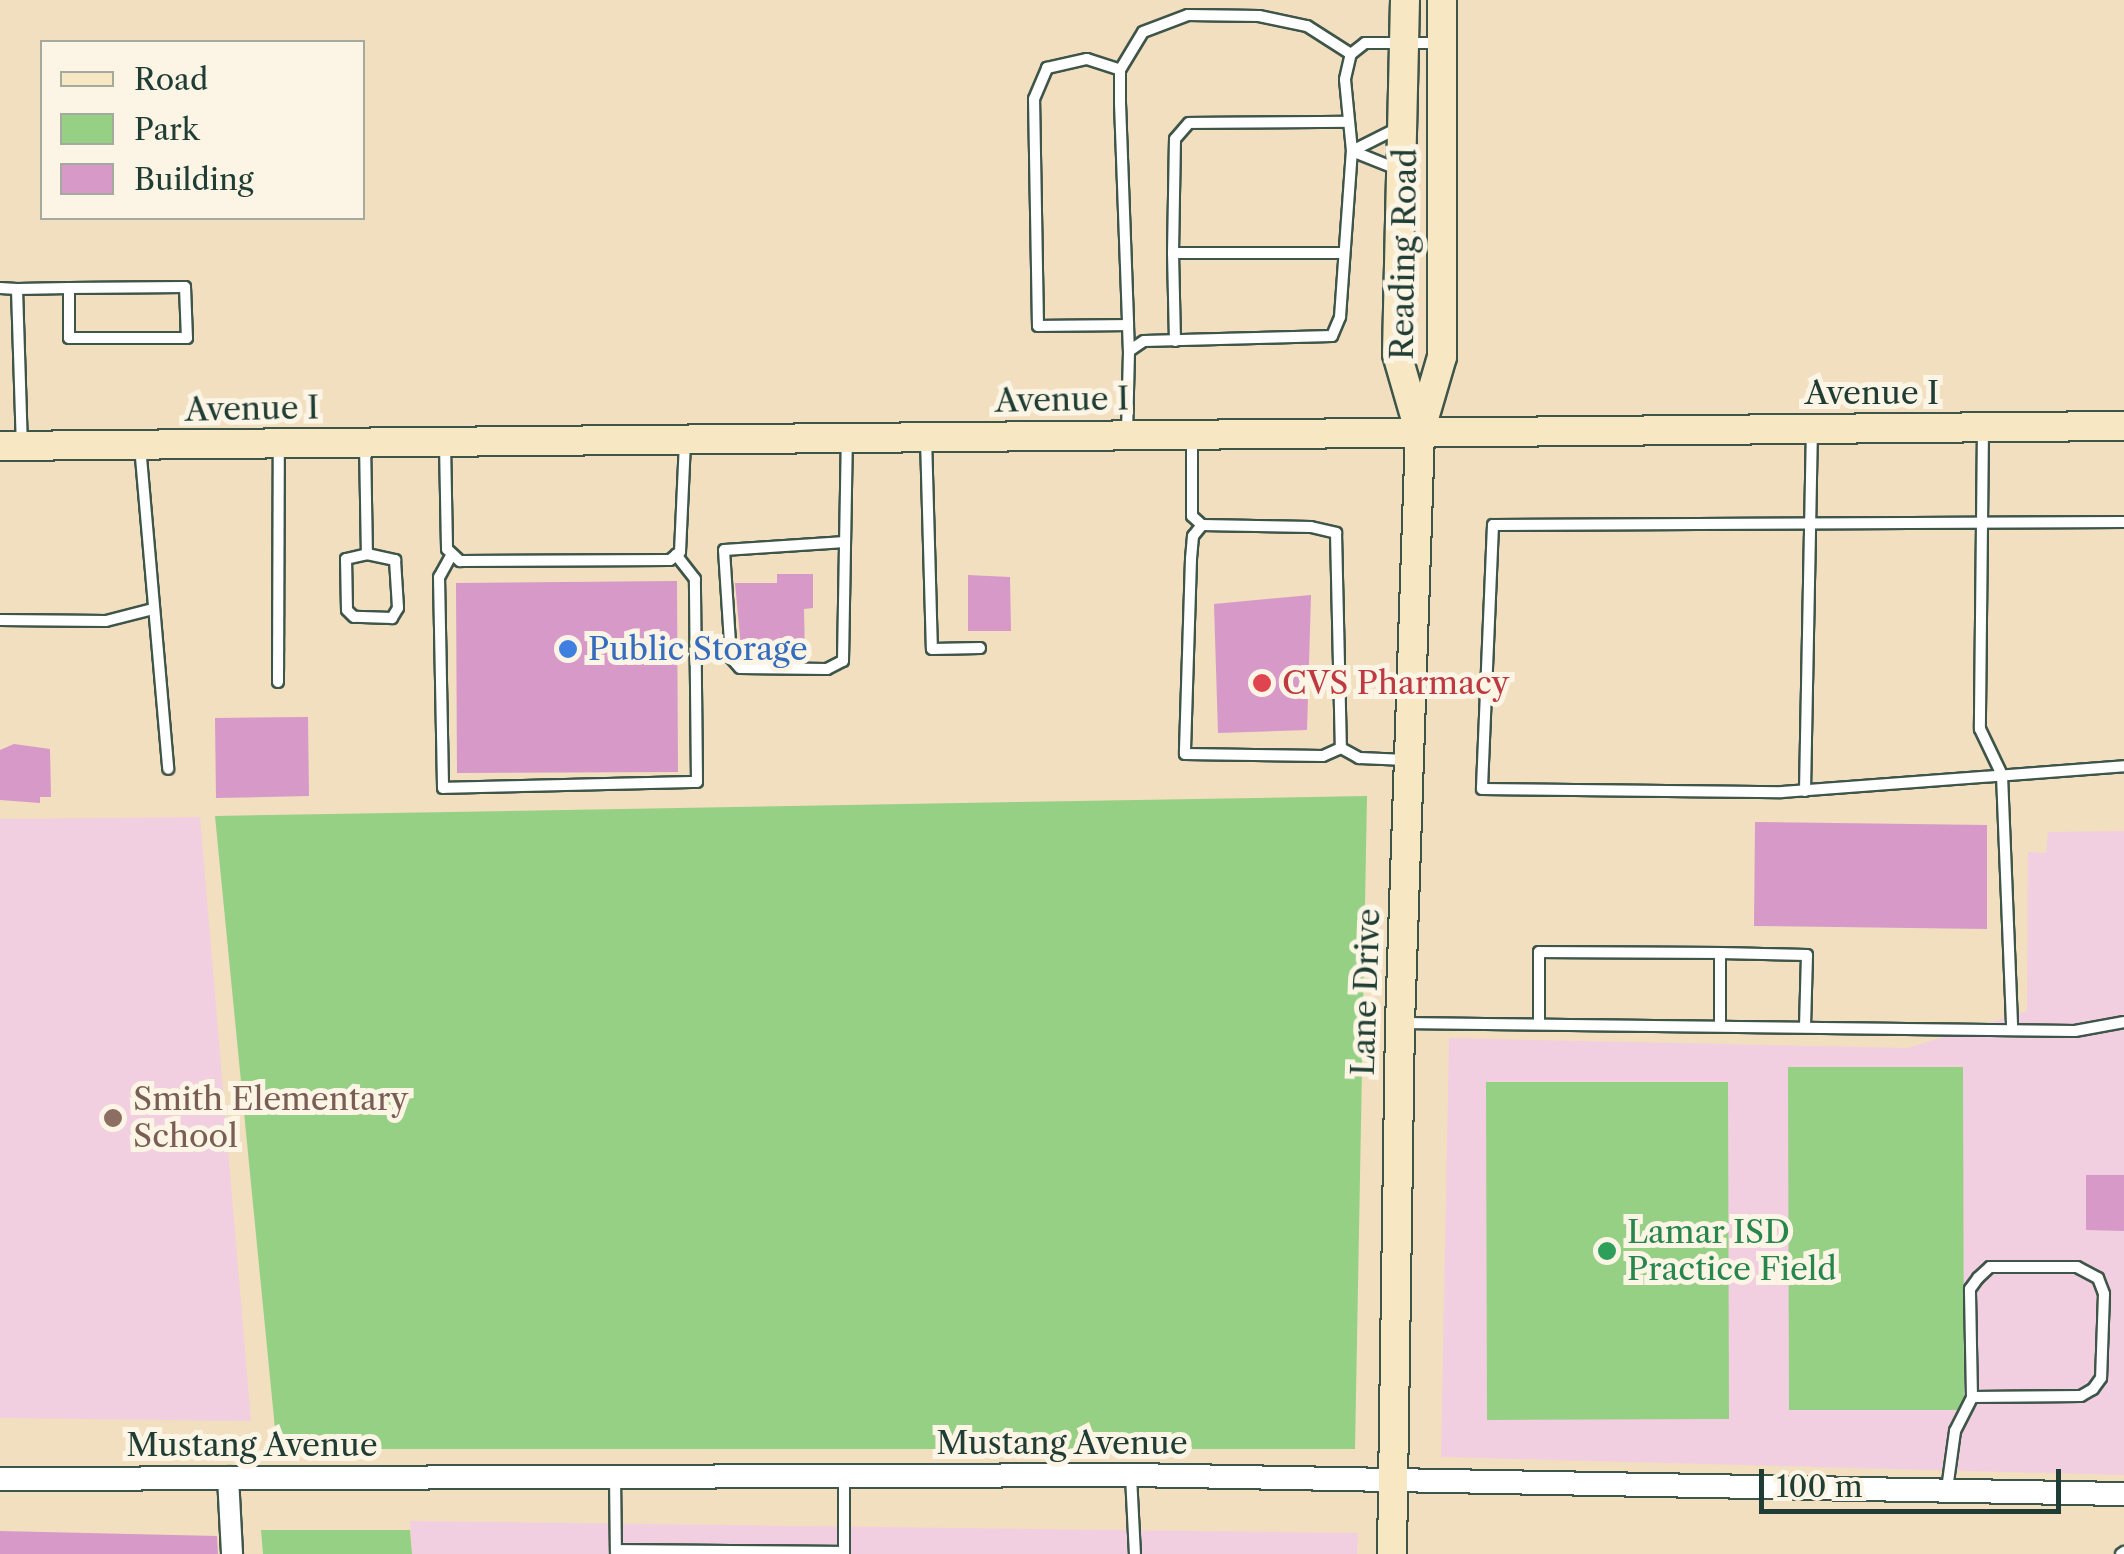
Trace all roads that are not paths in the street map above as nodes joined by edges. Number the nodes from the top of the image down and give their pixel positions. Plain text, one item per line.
1 (1405, 0) edge
2 (1442, 0) edge
3 (1404, 42) junction
4 (1442, 42) junction
5 (1351, 54) junction
6 (1120, 70) junction
7 (1349, 122) junction
8 (1402, 125) junction
9 (1352, 151) junction
10 (1401, 171) junction
11 (1173, 253) junction
12 (1344, 253) junction
13 (0, 288) edge
14 (69, 288) junction
15 (17, 289) junction
16 (1128, 324) junction
17 (1175, 341) junction
18 (1129, 351) junction
19 (2124, 426) edge
20 (1983, 427) junction
21 (1812, 428) junction
22 (1420, 432) junction
23 (1192, 434) junction
24 (1127, 435) junction
25 (926, 436) junction
26 (846, 438) junction
27 (686, 439) junction
28 (366, 442) junction
29 (445, 442) junction
30 (279, 443) junction
31 (140, 445) junction
32 (11, 446) edge
33 (1811, 522) junction
34 (1980, 522) junction
35 (2124, 522) edge
36 (1202, 525) junction
37 (845, 542) junction
38 (367, 554) junction
39 (452, 554) junction
40 (676, 555) junction
41 (153, 609) junction
42 (0, 620) edge
43 (980, 648) dead end
44 (278, 682) dead end
45 (1341, 748) junction
46 (1408, 760) junction
47 (2124, 766) edge
48 (168, 769) dead end
49 (2002, 775) junction
50 (1805, 791) junction
51 (1720, 953) junction
52 (2124, 1022) edge
53 (1400, 1023) junction
54 (1540, 1024) junction
55 (1720, 1026) junction
56 (1805, 1026) junction
57 (2012, 1028) junction
58 (1972, 1397) junction
59 (1132, 1475) junction
60 (615, 1476) junction
61 (844, 1476) junction
62 (228, 1477) junction
63 (1394, 1478) junction
64 (0, 1480) edge
65 (1947, 1489) junction
66 (2124, 1494) edge
67 (616, 1552) edge
68 (844, 1553) edge
69 (232, 1554) edge
70 (1135, 1554) edge
71 (1392, 1554) edge

1 - 3 main road, Reading Road
2 - 4 main road, Reading Road
3 - 4 lane
3 - 5 lane
3 - 8 main road, Reading Road
4 - 22 main road, Reading Road
5 - 6 lane
5 - 7 lane
6 - 16 lane
6 - 16 lane
7 - 9 lane
7 - 11 lane
8 - 9 lane
8 - 10 main road, Reading Road
9 - 10 lane
9 - 12 lane
10 - 22 main road, Reading Road
11 - 12 lane
11 - 17 lane
12 - 17 lane
13 - 15 lane
14 - 14 lane
14 - 15 lane
15 - 32 lane
16 - 18 lane
17 - 18 lane
18 - 24 lane
19 - 20 main road, Avenue I
20 - 21 main road, Avenue I
20 - 34 lane
21 - 22 main road, Avenue I
21 - 33 lane
22 - 23 main road, Avenue I
22 - 46 main road, Lane Drive
23 - 24 main road, Avenue I
23 - 36 lane
24 - 25 main road, Avenue I
25 - 26 main road, Avenue I
25 - 43 lane
26 - 27 main road, Avenue I
26 - 37 lane
27 - 29 main road, Avenue I
27 - 40 lane
28 - 29 main road, Avenue I
28 - 30 main road, Avenue I
28 - 38 lane
29 - 39 lane
30 - 31 main road, Avenue I
30 - 44 lane
31 - 32 main road, Avenue I
31 - 41 lane
33 - 34 lane
33 - 50 lane
33 - 50 lane
34 - 35 lane
34 - 49 lane
36 - 45 lane
36 - 45 lane
37 - 37 lane
38 - 38 lane
39 - 40 lane
39 - 40 lane
41 - 42 lane
41 - 48 lane
45 - 46 lane
46 - 53 main road, Lane Drive
47 - 49 lane
49 - 50 lane
49 - 57 lane
51 - 54 lane
51 - 55 lane
51 - 56 lane
52 - 57 lane
53 - 54 lane
53 - 63 main road, Lane Drive
54 - 55 lane
55 - 56 lane
56 - 57 lane
58 - 58 lane
58 - 65 lane
59 - 61 street, Mustang Avenue
59 - 63 street, Mustang Avenue
59 - 70 lane
60 - 61 street, Mustang Avenue
60 - 62 street, Mustang Avenue
60 - 67 lane
61 - 68 lane
62 - 64 street, Mustang Avenue
62 - 69 street
63 - 65 street, Mustang Avenue
63 - 71 main road, Lane Drive
65 - 66 street, Mustang Avenue
67 - 68 lane

